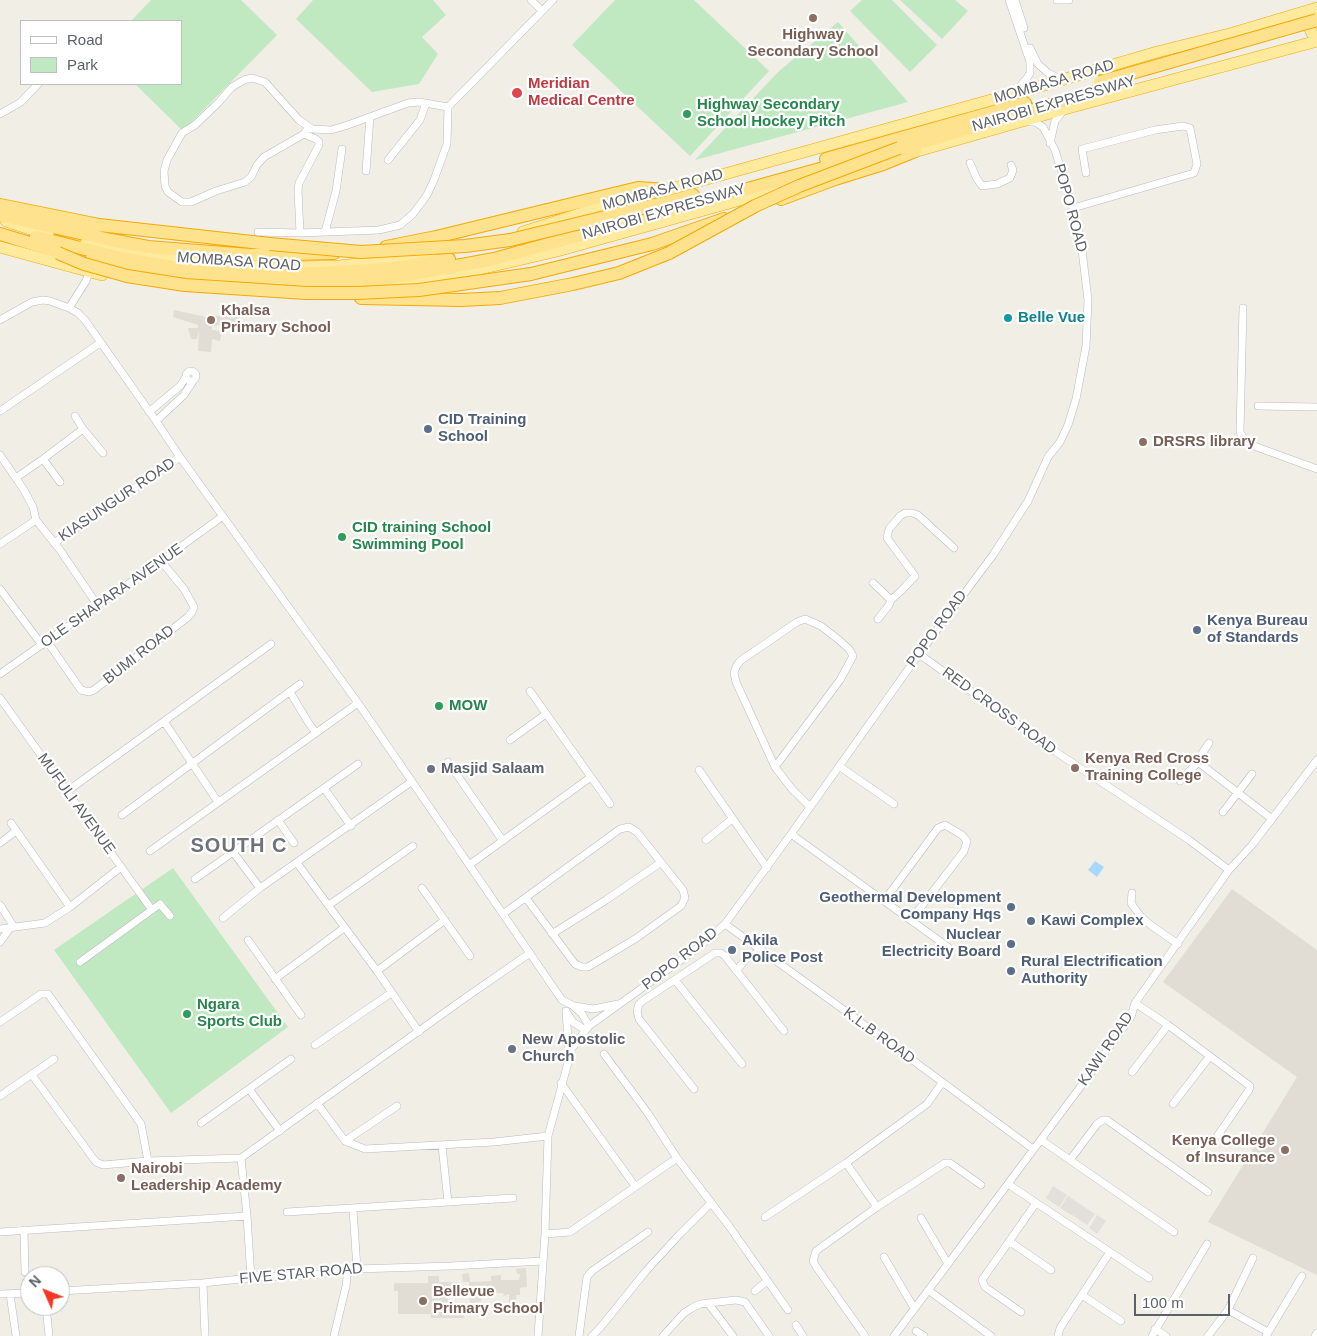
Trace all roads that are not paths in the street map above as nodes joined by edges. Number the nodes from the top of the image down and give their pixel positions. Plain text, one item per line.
1 (531, 0) edge
2 (553, 0) edge
3 (1009, 0) edge
4 (1015, 0) edge
5 (1057, 0) edge
6 (1068, 0) edge
7 (542, 11) junction
8 (1317, 12) edge
9 (1317, 29) edge
10 (1221, 36) junction
11 (1025, 40) junction
12 (1317, 40) edge
13 (1230, 64) junction
14 (1062, 80) junction
15 (37, 85) edge
16 (1013, 94) junction
17 (426, 103) junction
18 (448, 107) junction
19 (1068, 108) junction
20 (0, 114) edge
21 (370, 116) junction
22 (1015, 124) junction
23 (306, 131) junction
24 (1050, 143) junction
25 (899, 148) junction
26 (342, 149) dead end
27 (915, 151) junction
28 (388, 160) dead end
29 (970, 164) dead end
30 (1011, 165) dead end
31 (366, 171) dead end
32 (1086, 173) dead end
33 (666, 190) junction
34 (663, 203) junction
35 (0, 205) edge
36 (1073, 208) junction
37 (0, 215) edge
38 (0, 219) edge
39 (0, 226) edge
40 (258, 232) dead end
41 (325, 232) junction
42 (300, 233) junction
43 (0, 234) edge
44 (0, 247) edge
45 (58, 253) junction
46 (89, 272) junction
47 (304, 290) junction
48 (69, 308) junction
49 (1243, 308) dead end
50 (0, 320) edge
51 (100, 343) junction
52 (1258, 406) dead end
53 (1317, 407) edge
54 (0, 411) edge
55 (149, 412) junction
56 (75, 416) dead end
57 (156, 421) junction
58 (83, 429) junction
59 (103, 454) dead end
60 (0, 455) edge
61 (180, 457) junction
62 (43, 459) junction
63 (1317, 469) edge
64 (16, 478) junction
65 (60, 482) dead end
66 (223, 516) junction
67 (36, 520) junction
68 (54, 543) junction
69 (0, 544) edge
70 (954, 548) dead end
71 (162, 561) junction
72 (873, 583) dead end
73 (0, 589) edge
74 (891, 600) junction
75 (98, 606) junction
76 (878, 619) dead end
77 (44, 643) junction
78 (272, 644) dead end
79 (919, 654) junction
80 (0, 674) edge
81 (300, 684) dead end
82 (530, 691) dead end
83 (290, 692) junction
84 (0, 698) edge
85 (358, 703) junction
86 (546, 714) junction
87 (165, 723) junction
88 (316, 733) junction
89 (510, 740) dead end
90 (1209, 743) dead end
91 (1317, 760) edge
92 (448, 762) dead end
93 (1198, 762) junction
94 (193, 764) junction
95 (358, 764) dead end
96 (840, 766) junction
97 (775, 767) junction
98 (699, 770) dead end
99 (1252, 774) dead end
100 (592, 777) junction
101 (1180, 781) dead end
102 (411, 782) junction
103 (324, 788) junction
104 (66, 792) junction
105 (1238, 793) junction
106 (218, 802) junction
107 (610, 804) dead end
108 (894, 804) dead end
109 (810, 807) junction
110 (1223, 812) dead end
111 (122, 814) dead end
112 (732, 819) junction
113 (1272, 819) junction
114 (278, 820) junction
115 (10, 822) dead end
116 (351, 826) junction
117 (16, 831) junction
118 (791, 834) junction
119 (706, 840) dead end
120 (503, 841) junction
121 (294, 842) dead end
122 (0, 843) edge
123 (413, 846) dead end
124 (150, 851) dead end
125 (234, 852) junction
126 (297, 863) junction
127 (660, 863) junction
128 (469, 865) junction
129 (121, 867) junction
130 (767, 868) junction
131 (1229, 870) junction
132 (195, 879) dead end
133 (260, 888) junction
134 (422, 888) dead end
135 (1132, 893) dead end
136 (526, 898) junction
137 (884, 901) junction
138 (0, 904) edge
139 (329, 905) junction
140 (70, 907) junction
141 (152, 910) junction
142 (503, 914) junction
143 (170, 916) dead end
144 (223, 918) dead end
145 (445, 920) junction
146 (910, 920) junction
147 (725, 924) junction
148 (12, 928) junction
149 (344, 928) junction
150 (0, 929) edge
151 (552, 934) junction
152 (248, 940) dead end
153 (0, 942) edge
154 (1178, 944) junction
155 (948, 947) dead end
156 (762, 950) junction
157 (530, 953) junction
158 (470, 956) dead end
159 (80, 962) dead end
160 (736, 970) junction
161 (377, 971) junction
162 (275, 979) junction
163 (675, 980) junction
164 (391, 993) junction
165 (622, 1003) junction
166 (1135, 1003) junction
167 (569, 1008) junction
168 (300, 1015) dead end
169 (0, 1022) edge
170 (1168, 1025) junction
171 (587, 1028) junction
172 (784, 1031) dead end
173 (419, 1032) junction
174 (315, 1046) dead end
175 (604, 1054) dead end
176 (568, 1056) junction
177 (1210, 1056) junction
178 (54, 1059) dead end
179 (291, 1059) dead end
180 (742, 1064) dead end
181 (1132, 1072) dead end
182 (32, 1075) junction
183 (561, 1083) junction
184 (942, 1083) junction
185 (248, 1089) junction
186 (694, 1089) dead end
187 (0, 1096) edge
188 (318, 1103) junction
189 (1174, 1104) dead end
190 (397, 1106) dead end
191 (201, 1122) dead end
192 (280, 1130) junction
193 (1218, 1135) dead end
194 (548, 1136) junction
195 (1042, 1140) junction
196 (346, 1141) junction
197 (442, 1146) junction
198 (1032, 1149) junction
199 (241, 1158) junction
200 (677, 1158) junction
201 (1070, 1160) junction
202 (148, 1161) junction
203 (846, 1163) junction
204 (1008, 1184) junction
205 (981, 1185) dead end
206 (635, 1186) junction
207 (1208, 1192) dead end
208 (513, 1198) dead end
209 (448, 1202) junction
210 (711, 1203) junction
211 (1036, 1203) junction
212 (876, 1207) junction
213 (352, 1209) junction
214 (287, 1212) dead end
215 (248, 1216) junction
216 (765, 1217) dead end
217 (921, 1218) dead end
218 (24, 1230) junction
219 (0, 1232) edge
220 (648, 1232) dead end
221 (1174, 1232) dead end
222 (545, 1234) junction
223 (1009, 1241) junction
224 (1207, 1244) dead end
225 (1110, 1252) junction
226 (884, 1257) dead end
227 (1253, 1258) dead end
228 (543, 1261) junction
229 (948, 1264) junction
230 (25, 1266) edge
231 (357, 1269) junction
232 (348, 1270) junction
233 (1051, 1270) dead end
234 (1302, 1276) dead end
235 (251, 1278) junction
236 (1148, 1278) dead end
237 (767, 1281) junction
238 (203, 1283) junction
239 (928, 1290) junction
240 (70, 1291) edge
241 (756, 1291) dead end
242 (0, 1294) edge
243 (10, 1294) junction
244 (20, 1294) edge
245 (1082, 1295) junction
246 (708, 1303) junction
247 (914, 1308) junction
248 (788, 1310) dead end
249 (1228, 1310) junction
250 (1021, 1312) dead end
251 (47, 1316) edge
252 (1121, 1320) dead end
253 (796, 1325) dead end
254 (916, 1330) dead end
255 (1154, 1332) edge
256 (1317, 1333) edge
257 (1267, 1334) edge
258 (988, 1335) edge
259 (16, 1336) edge
260 (49, 1336) edge
261 (205, 1336) edge
262 (334, 1336) edge
263 (538, 1336) edge
264 (579, 1336) edge
265 (592, 1336) edge
266 (663, 1336) edge
267 (732, 1336) edge
268 (769, 1336) edge
269 (803, 1336) edge
270 (865, 1336) edge
271 (894, 1336) edge
272 (924, 1336) edge
273 (1058, 1336) edge
274 (1166, 1336) edge
275 (1208, 1336) edge
276 (1314, 1336) edge

1 - 7 street
2 - 7 street
3 - 11 street
4 - 11 street
5 - 6 street
7 - 18 street
8 - 10 highway, MOMBASA ROAD
8 - 12 highway
8 - 34 highway, NAIROBI EXPRESSWAY, bridge
9 - 25 highway, NAIROBI EXPRESSWAY
10 - 13 highway
10 - 14 highway, MOMBASA ROAD
11 - 14 street
11 - 16 street
12 - 13 highway, MOMBASA ROAD
13 - 19 highway, MOMBASA ROAD
14 - 16 highway, MOMBASA ROAD
15 - 20 street
16 - 33 highway, MOMBASA ROAD
17 - 18 street
17 - 21 street
17 - 28 street
18 - 41 street
19 - 22 highway, MOMBASA ROAD
19 - 24 street, POPO ROAD
21 - 23 street
21 - 31 street
22 - 24 street, POPO ROAD
22 - 27 highway, MOMBASA ROAD
23 - 23 street
23 - 42 street
24 - 36 street, POPO ROAD
25 - 45 highway, NAIROBI EXPRESSWAY, bridge
25 - 47 highway, bridge
26 - 41 street
27 - 45 highway, bridge
27 - 47 highway, MOMBASA ROAD
29 - 30 street
32 - 36 street
33 - 37 highway
33 - 38 highway, MOMBASA ROAD
34 - 35 highway, bridge
34 - 39 highway, NAIROBI EXPRESSWAY, bridge
36 - 79 street, POPO ROAD
40 - 42 street
41 - 42 street
43 - 45 highway, NAIROBI EXPRESSWAY
44 - 46 highway, MOMBASA ROAD
46 - 47 highway, MOMBASA ROAD
46 - 48 street
48 - 50 street
48 - 51 street
49 - 63 street
51 - 54 street
51 - 55 street
52 - 53 street
55 - 57 street
55 - 57 street
56 - 58 street
57 - 61 street
58 - 59 street
58 - 62 street
60 - 64 street
61 - 66 street
61 - 68 street, KIASUNGUR ROAD
62 - 64 street
62 - 65 street
64 - 67 street
66 - 71 street, OLE SHAPARA AVENUE
66 - 85 street
67 - 68 street
67 - 69 street
68 - 75 street
70 - 74 street
71 - 75 street, OLE SHAPARA AVENUE
71 - 77 street, BUMI ROAD
72 - 74 street
73 - 77 street
74 - 76 street
75 - 77 street, OLE SHAPARA AVENUE
77 - 80 street, OLE SHAPARA AVENUE
78 - 87 street
79 - 96 street, POPO ROAD
79 - 131 street, RED CROSS ROAD
81 - 83 street
82 - 86 street
83 - 88 street
83 - 94 street
84 - 104 street, MUFULI AVENUE
85 - 88 street
85 - 102 street
86 - 89 street
86 - 100 street
87 - 94 street
87 - 104 street
88 - 106 street
90 - 93 street
91 - 113 street, KAWI ROAD
92 - 120 street
93 - 101 street
93 - 105 street
94 - 106 street
94 - 111 street
95 - 103 street
96 - 108 street
96 - 109 street, POPO ROAD
97 - 97 street
97 - 109 street
98 - 112 street
99 - 105 street
100 - 107 street
100 - 120 street
102 - 116 street
102 - 128 street
103 - 114 street
103 - 116 street
104 - 129 street, MUFULI AVENUE
105 - 110 street
105 - 113 street
106 - 124 street
109 - 118 street, POPO ROAD
112 - 119 street
112 - 130 street
113 - 131 street, KAWI ROAD
114 - 121 street
114 - 125 street
115 - 117 street
116 - 126 street
117 - 122 street
117 - 140 street
118 - 130 street, POPO ROAD
118 - 137 street
120 - 128 street
123 - 139 street
125 - 132 street
125 - 133 street
126 - 133 street
126 - 139 street
127 - 136 street
127 - 151 street
127 - 151 street
128 - 142 street
129 - 140 street
129 - 141 street, MUFULI AVENUE
130 - 147 street, POPO ROAD
131 - 154 street, KAWI ROAD
133 - 144 street
134 - 145 street
135 - 154 street
136 - 142 street
136 - 151 street
137 - 146 street
137 - 146 street
138 - 148 street
139 - 149 street
140 - 148 street
141 - 143 street
141 - 159 street
142 - 157 street
145 - 158 street
145 - 161 street
146 - 155 street
147 - 156 street, K.L.B ROAD
147 - 165 street, POPO ROAD
148 - 150 street
148 - 153 street
149 - 161 street
149 - 162 street
152 - 162 street
154 - 166 street, KAWI ROAD
156 - 160 street
156 - 184 street, K.L.B ROAD
157 - 167 street
157 - 173 street
160 - 163 street
160 - 172 street
161 - 164 street
162 - 168 street
163 - 180 street
163 - 186 street
164 - 173 street
164 - 174 street
165 - 167 street
165 - 171 street, POPO ROAD
166 - 170 street
166 - 195 street, KAWI ROAD
167 - 171 street
167 - 171 street
167 - 176 street
169 - 202 street
170 - 177 street
170 - 181 street
171 - 176 street
173 - 188 street
175 - 200 street
176 - 183 street
177 - 189 street
177 - 193 street
178 - 182 street
179 - 185 street
182 - 187 street
182 - 202 street
183 - 194 street
183 - 206 street
184 - 198 street, K.L.B ROAD
184 - 203 street
185 - 191 street
185 - 192 street
188 - 192 street
188 - 196 street
190 - 196 street
192 - 199 street
194 - 197 street
194 - 222 street
195 - 198 street, KAWI ROAD
195 - 201 street
196 - 197 street
197 - 209 street
198 - 204 street, KAWI ROAD
199 - 202 street
199 - 215 street
200 - 206 street
200 - 210 street
201 - 207 street
201 - 221 street
203 - 212 street
203 - 216 street
204 - 211 street
204 - 229 street, KAWI ROAD
205 - 212 street
206 - 222 street
208 - 209 street
209 - 213 street
210 - 237 street
210 - 265 street
211 - 223 street
211 - 225 street
212 - 270 street
213 - 214 street
213 - 231 street
215 - 218 street
215 - 235 street
217 - 229 street
218 - 219 street
218 - 230 street
220 - 264 street
222 - 228 street
223 - 233 street
223 - 250 street
224 - 255 street
225 - 236 street
225 - 245 street
226 - 247 street
227 - 249 street
228 - 231 street, FIVE STAR ROAD
228 - 263 street
229 - 239 street, KAWI ROAD
231 - 232 street, FIVE STAR ROAD
232 - 235 street, FIVE STAR ROAD
232 - 262 street
234 - 257 street
235 - 238 street, FIVE STAR ROAD
237 - 241 street
237 - 248 street
238 - 240 street, FIVE STAR ROAD
238 - 261 street
239 - 247 street, KAWI ROAD
239 - 258 street
242 - 243 street
243 - 244 street
243 - 259 street
245 - 252 street
245 - 273 street
246 - 266 street
246 - 267 street
246 - 268 street
247 - 271 street, KAWI ROAD
249 - 257 street
249 - 275 street
251 - 260 street
253 - 269 street
254 - 272 street
255 - 274 street
256 - 276 street

